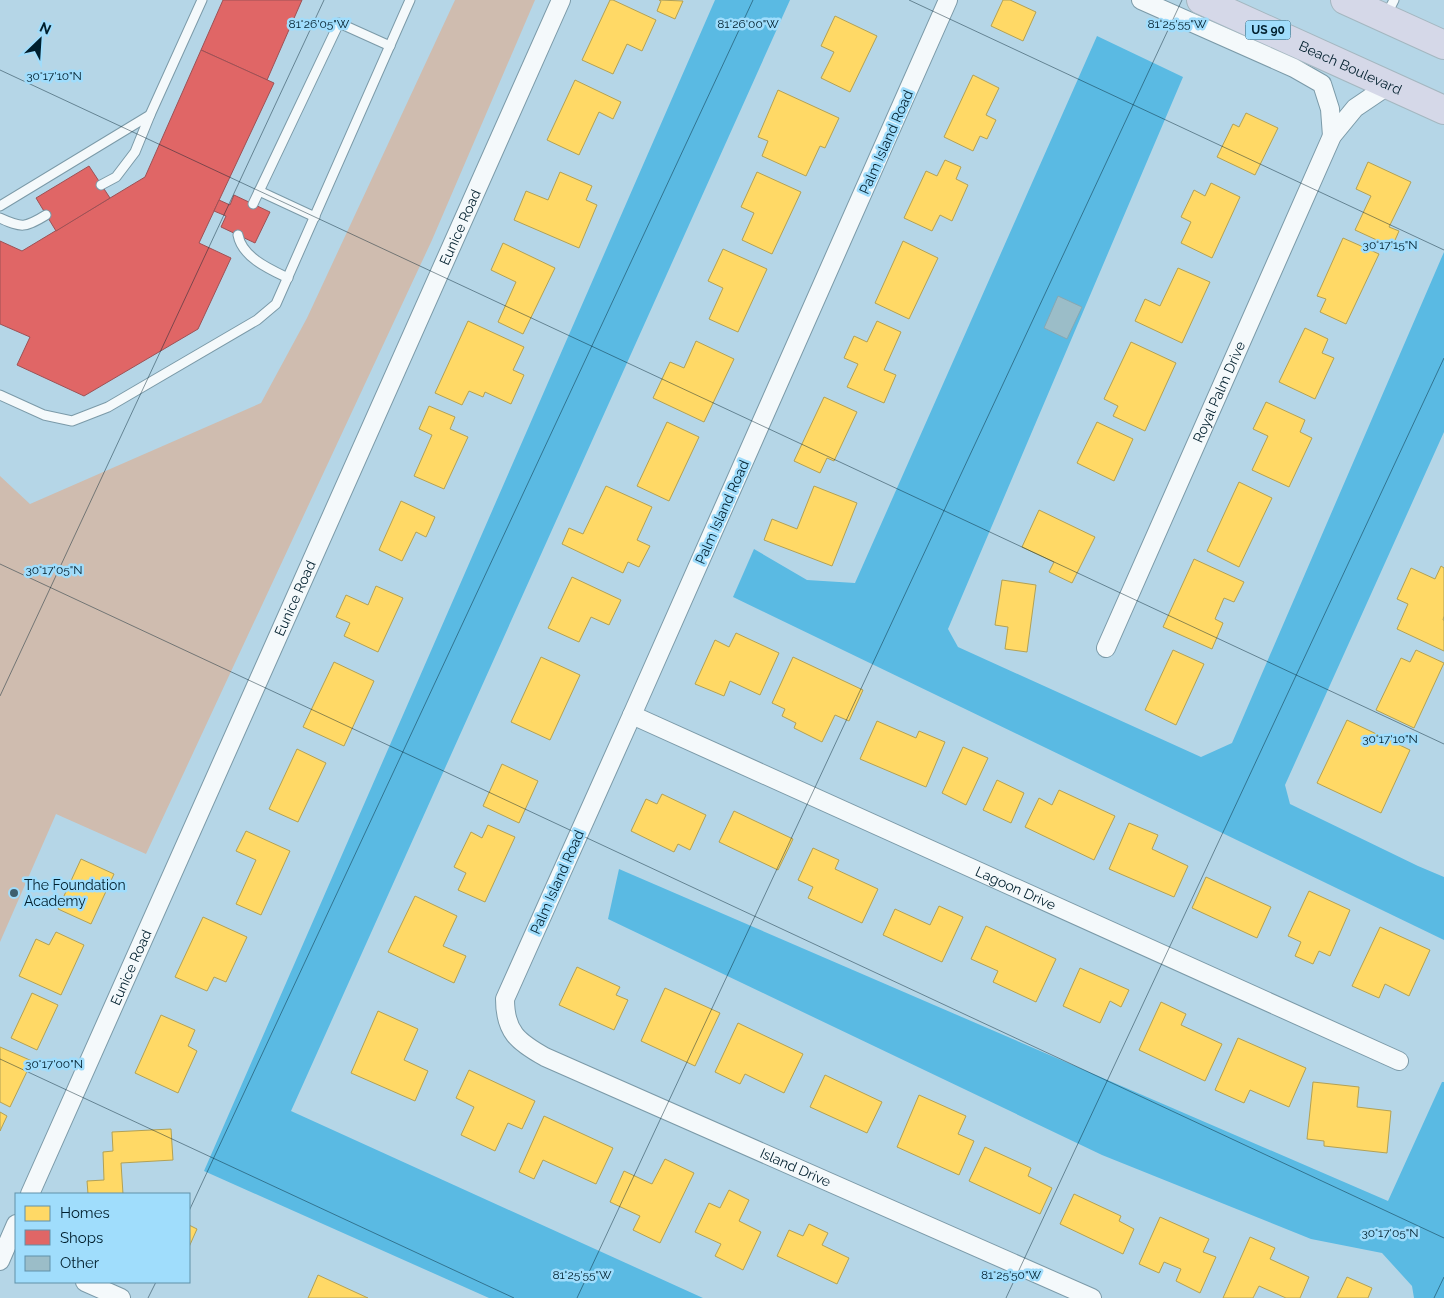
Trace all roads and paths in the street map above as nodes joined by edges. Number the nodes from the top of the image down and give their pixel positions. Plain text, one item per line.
1 (202, 0) edge
2 (410, 0) edge
3 (561, 0) edge
4 (948, 0) edge
5 (1142, 0) edge
6 (1201, 0) edge
7 (1345, 0) edge
8 (1389, 9) edge
9 (1444, 45) edge
10 (390, 46) junction
11 (1389, 85) junction
12 (1431, 99) edge
13 (1444, 110) edge
14 (150, 115) junction
15 (1332, 136) junction
16 (101, 185) dead end
17 (259, 191) junction
18 (253, 204) dead end
19 (0, 206) edge
20 (46, 215) dead end
21 (314, 217) junction
22 (0, 218) edge
23 (238, 235) dead end
24 (288, 278) junction
25 (0, 395) edge
26 (1106, 648) dead end
27 (632, 715) junction
28 (508, 1026) joint
29 (1399, 1061) dead end
30 (30, 1193) edge
31 (15, 1228) edge
32 (8, 1253) edge
33 (87, 1283) edge
34 (121, 1298) edge
35 (1092, 1298) edge

1 - 14 lane
2 - 10 lane
3 - 30 street, Eunice Road
4 - 27 street, Palm Island Road
5 - 15 street, Royal Palm Drive
6 - 11 highway, Beach Boulevard / US 90
7 - 8 highway
8 - 9 highway
10 - 17 lane
10 - 21 lane
11 - 12 highway, Beach Boulevard / US 90
11 - 15 street, Royal Palm Drive
12 - 13 highway, Beach Boulevard / US 90
14 - 16 lane
14 - 19 lane
15 - 26 street, Royal Palm Drive
17 - 18 lane
17 - 21 lane
20 - 22 lane
21 - 24 lane
23 - 24 lane
24 - 25 lane
27 - 28 street, Palm Island Road
27 - 29 street, Lagoon Drive
28 - 35 street, Island Drive
31 - 32 street
33 - 34 street

